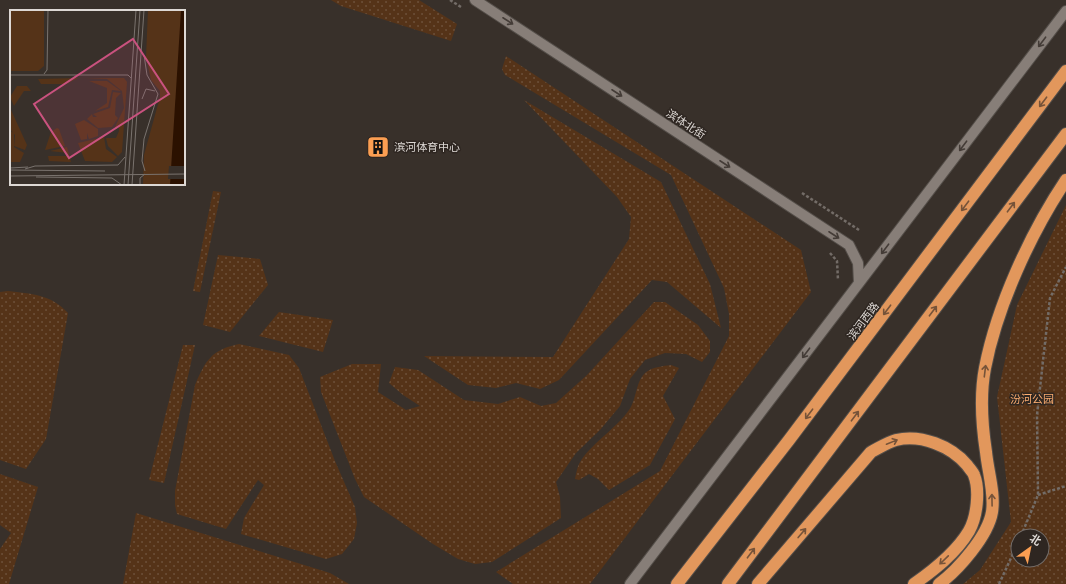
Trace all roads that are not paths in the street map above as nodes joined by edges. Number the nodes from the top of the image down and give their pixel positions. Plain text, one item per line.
1 (475, 0) edge
2 (1066, 11) edge
3 (1066, 71) edge
4 (1066, 134) edge
5 (1066, 180) edge
6 (859, 283) junction
7 (630, 584) edge
8 (677, 584) edge
9 (728, 584) edge
10 (758, 584) edge
11 (914, 584) edge
12 (939, 584) edge

1 -> 6 street, 滨体北街
2 -> 6 street
3 -> 8 highway, 滨河西路
9 -> 4 highway
12 -> 5 highway
6 -> 7 street
10 -> 11 highway

